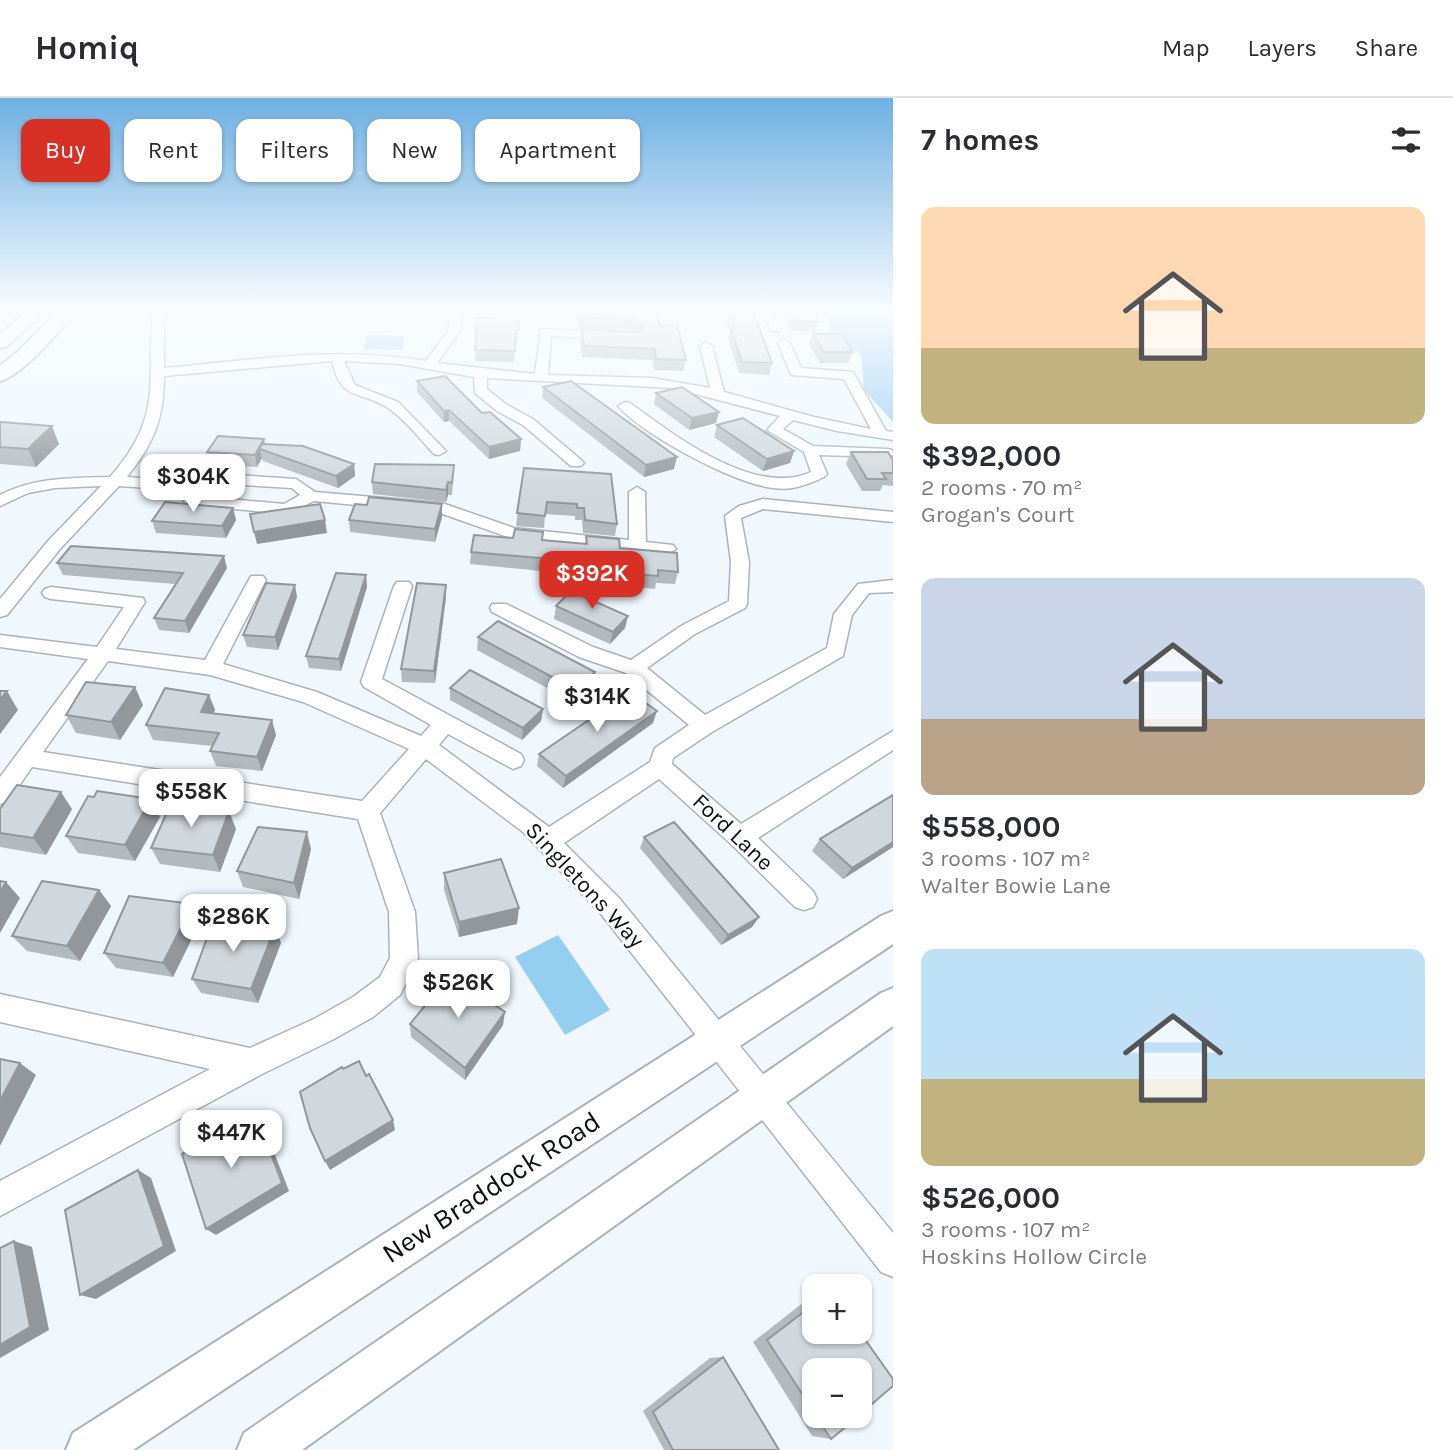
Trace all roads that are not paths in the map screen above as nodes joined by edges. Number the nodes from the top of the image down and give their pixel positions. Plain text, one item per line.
1 (178, 371) edge
2 (340, 371) edge
3 (465, 371) edge
4 (542, 371) edge
5 (712, 371) edge
6 (796, 371) edge
7 (156, 373) joint
8 (481, 374) junction
9 (541, 379) junction
10 (718, 394) junction
11 (625, 407) dead end
12 (789, 416) junction
13 (887, 436) edge
14 (810, 450) junction
15 (439, 451) dead end
16 (887, 453) edge
17 (576, 463) dead end
18 (113, 482) junction
19 (184, 486) junction
20 (637, 492) dead end
21 (311, 496) junction
22 (0, 501) edge
23 (893, 517) edge
24 (638, 545) junction
25 (667, 549) edge
26 (257, 580) dead end
27 (403, 586) dead end
28 (893, 586) edge
29 (51, 593) dead end
30 (499, 608) dead end
31 (0, 611) edge
32 (0, 640) edge
33 (104, 652) junction
34 (211, 668) junction
35 (633, 668) junction
36 (446, 722) junction
37 (704, 726) junction
38 (893, 739) edge
39 (425, 747) junction
40 (27, 758) junction
41 (513, 760) dead end
42 (660, 766) junction
43 (0, 795) edge
44 (366, 811) junction
45 (740, 836) junction
46 (547, 841) junction
47 (804, 899) dead end
48 (893, 926) edge
49 (893, 1005) edge
50 (0, 1008) edge
51 (719, 1040) junction
52 (251, 1063) junction
53 (762, 1098) junction
54 (0, 1199) edge
55 (893, 1260) edge
56 (90, 1450) edge
57 (261, 1450) edge

1 - 7 street
2 - 15 street
3 - 8 street
4 - 9 street
5 - 10 street
6 - 13 street
7 - 18 street
8 - 9 street
8 - 17 street
9 - 10 street
10 - 12 street
11 - 14 street
12 - 13 street
12 - 14 street
14 - 16 street
18 - 19 street
18 - 22 street
18 - 31 street
19 - 21 street
19 - 21 street
20 - 24 street
21 - 24 street
23 - 35 street
24 - 25 street
26 - 34 street
27 - 36 street
28 - 37 street
29 - 33 street
30 - 35 street
32 - 33 street, Singletons Way
33 - 34 street, Singletons Way
33 - 40 street
34 - 39 street, Singletons Way
35 - 37 street
36 - 39 street
36 - 41 street
37 - 42 street
38 - 45 street
39 - 44 street
39 - 46 street, Singletons Way
40 - 43 street
40 - 44 street
42 - 45 street, Ford Lane
42 - 46 street
44 - 52 street
45 - 47 street, Ford Lane
46 - 51 street, Singletons Way
48 - 51 main road, New Braddock Road
49 - 53 main road
50 - 52 street
51 - 53 street, Singletons Way
51 - 56 main road, New Braddock Road
52 - 54 street
53 - 55 street, Singletons Way
53 - 57 main road

